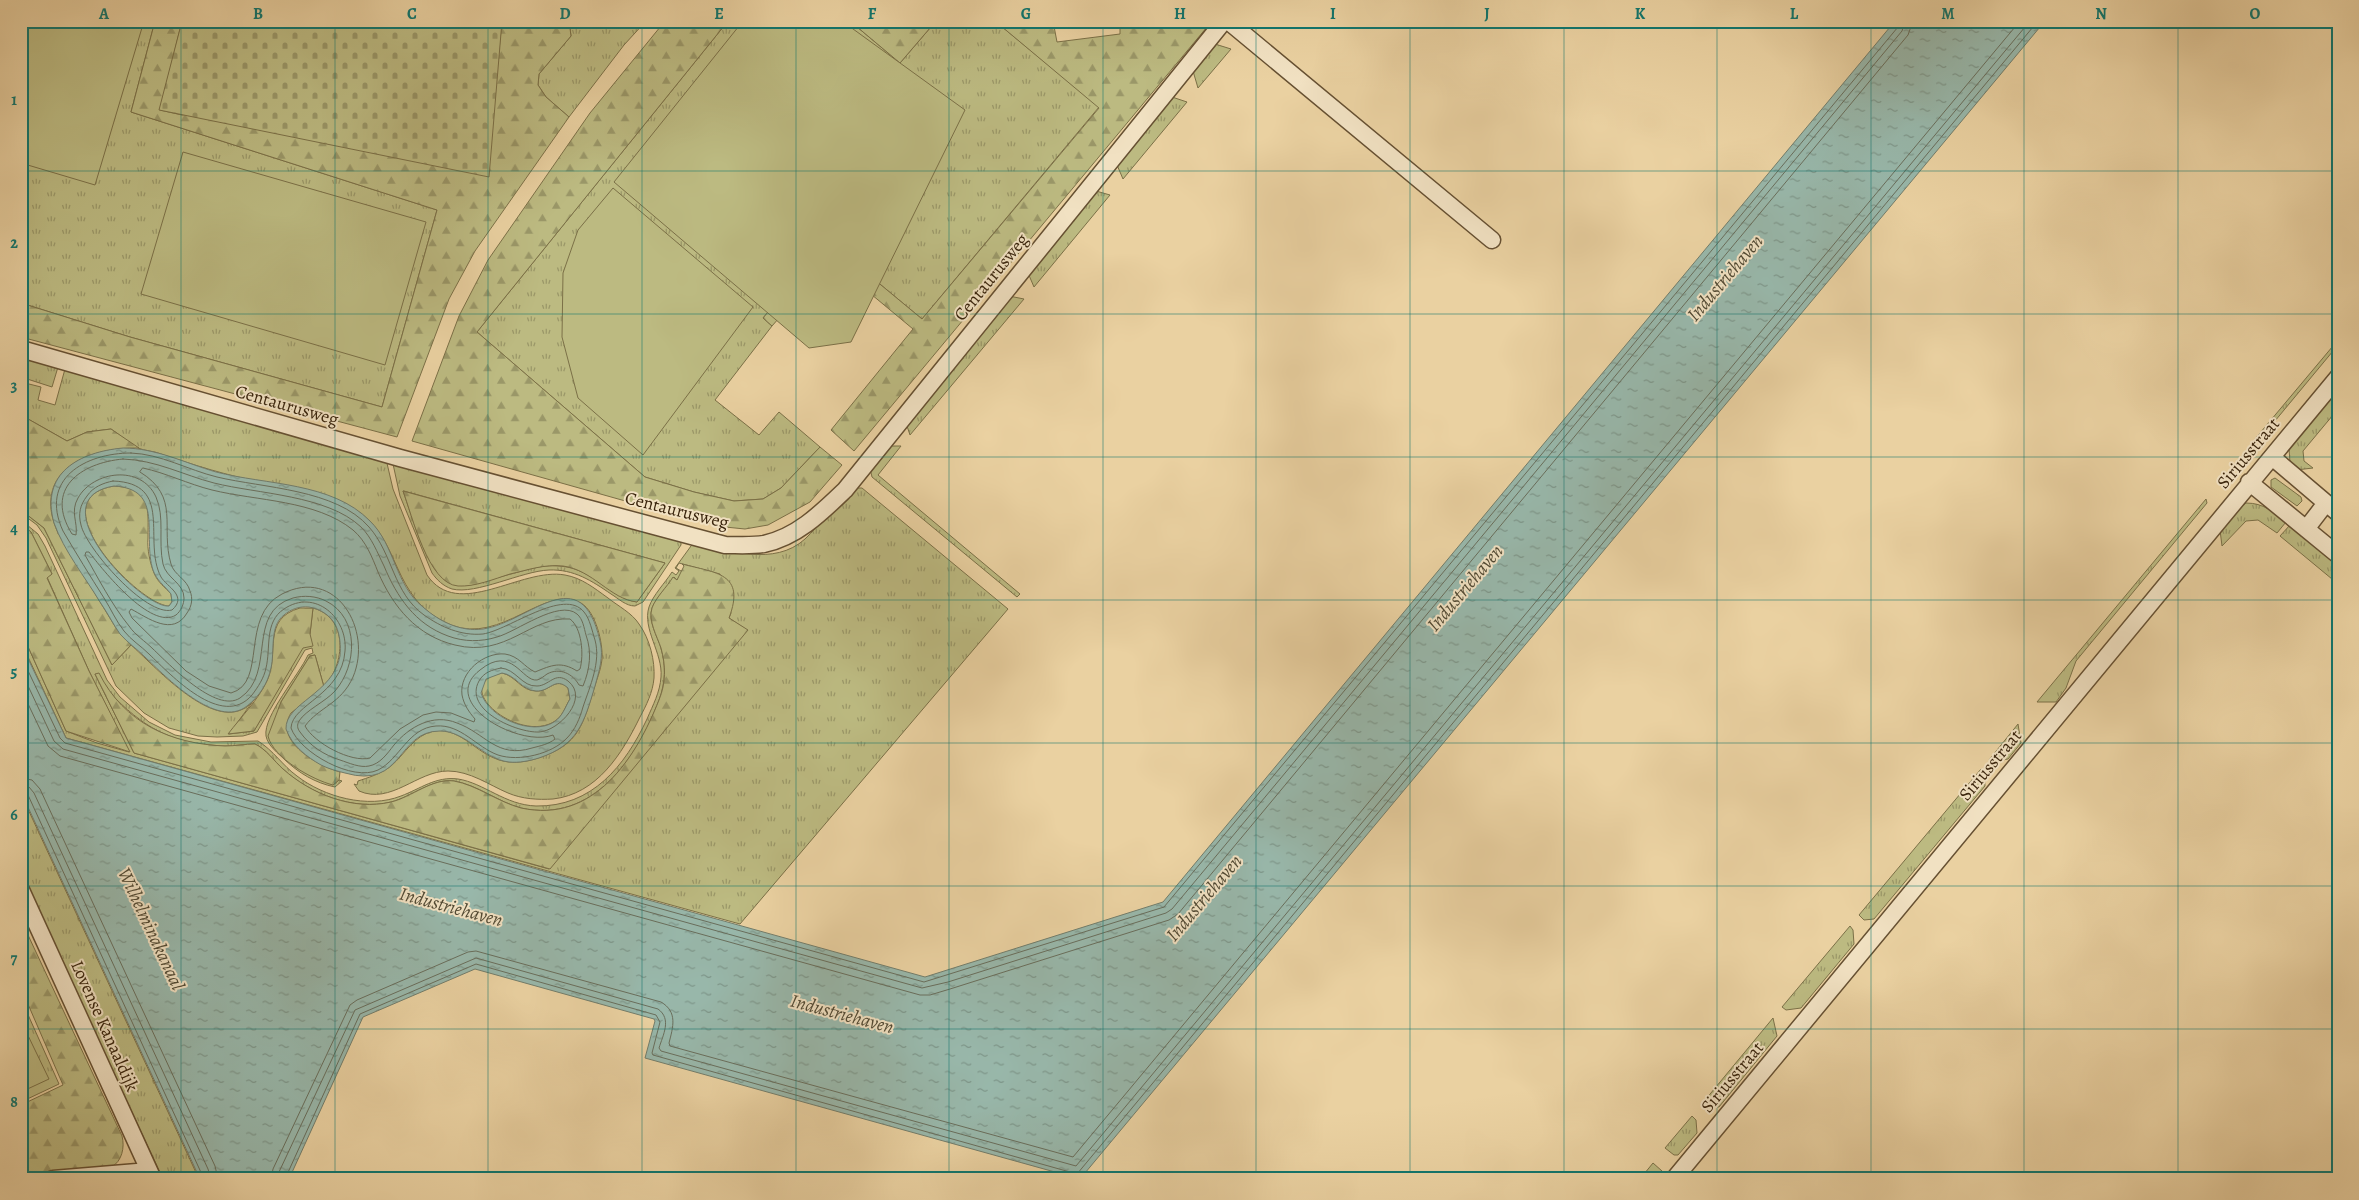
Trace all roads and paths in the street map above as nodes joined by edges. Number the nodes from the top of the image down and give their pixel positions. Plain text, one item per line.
1 (1226, 21) edge
2 (1492, 240) dead end
3 (21, 349) edge
4 (2338, 377) edge
5 (2272, 457) junction
6 (2249, 482) junction
7 (2332, 508) edge
8 (2306, 529) junction
9 (2338, 555) edge
10 (21, 890) edge
11 (151, 1175) edge
12 (53, 1179) edge
13 (1674, 1179) edge

1 - 2 street
1 - 3 street, Centaurusweg
4 - 5 street, Siriusstraat
5 - 6 street, Siriusstraat
5 - 7 street
6 - 8 street
6 - 13 street, Siriusstraat
7 - 8 street
8 - 9 street
10 - 11 street, Lovense Kanaaldijk
11 - 12 street

